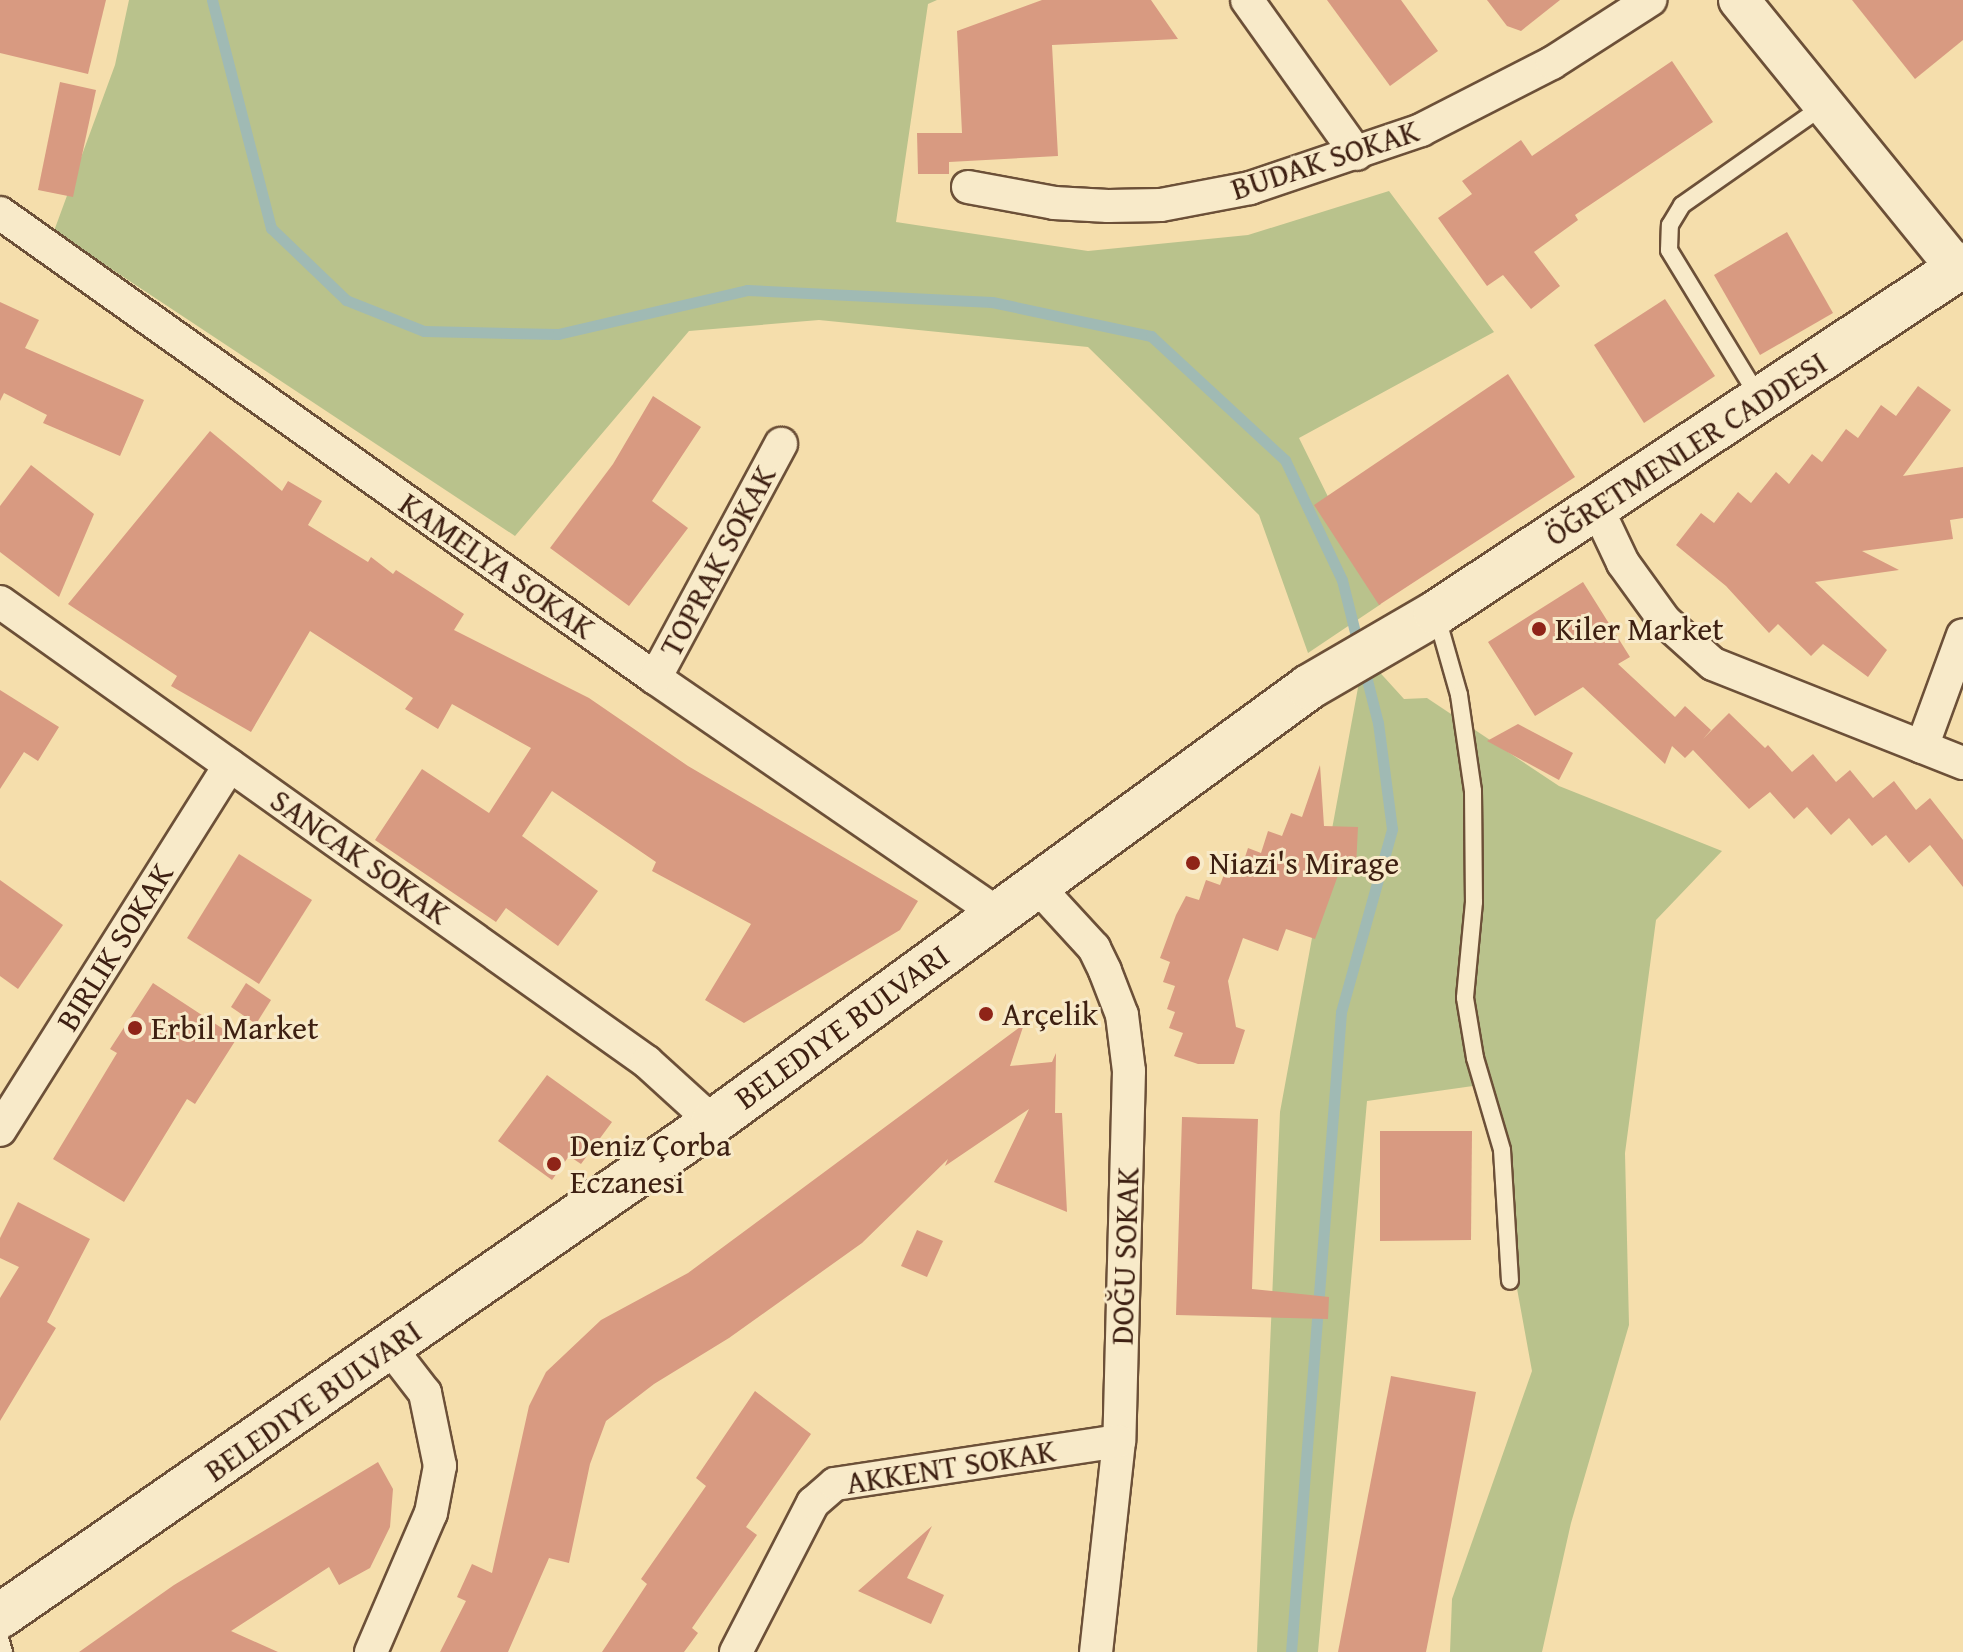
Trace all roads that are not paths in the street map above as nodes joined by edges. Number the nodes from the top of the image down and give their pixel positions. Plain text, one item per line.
1 (1247, 0) edge
2 (1650, 0) edge
3 (1739, 0) edge
4 (1822, 107) junction
5 (1357, 154) junction
6 (968, 187) dead end
7 (0, 213) edge
8 (1960, 267) edge
9 (1761, 401) junction
10 (781, 444) dead end
11 (1596, 506) junction
12 (0, 602) edge
13 (1422, 621) junction
14 (1963, 635) edge
15 (655, 678) junction
16 (1922, 747) junction
17 (1963, 763) edge
18 (230, 765) junction
19 (1038, 887) junction
20 (999, 914) junction
21 (713, 1122) junction
22 (0, 1130) edge
23 (1510, 1281) dead end
24 (391, 1349) junction
25 (1119, 1441) junction
26 (0, 1616) edge
27 (0, 1638) edge
28 (4, 1652) edge
29 (371, 1652) edge
30 (736, 1652) edge
31 (1096, 1652) edge

1 - 5 street
2 - 5 street, BUDAK SOKAK
3 - 4 street
4 - 8 street
4 - 9 lane
5 - 6 street, BUDAK SOKAK
7 - 15 street, KAMELYA SOKAK
8 - 9 main road, ÖĞRETMENLER CADDESI
9 - 11 main road, ÖĞRETMENLER CADDESI
10 - 15 street, TOPRAK SOKAK
11 - 13 main road, ÖĞRETMENLER CADDESI
11 - 16 street
12 - 18 street, SANCAK SOKAK
13 - 19 main road, ÖĞRETMENLER CADDESI
13 - 23 lane
14 - 16 street
15 - 20 street, KAMELYA SOKAK
16 - 17 street
18 - 21 street, SANCAK SOKAK
18 - 22 street, BIRLIK SOKAK
19 - 20 main road, ÖĞRETMENLER CADDESI
19 - 25 street, DOĞU SOKAK
20 - 21 main road, ÖĞRETMENLER CADDESI
21 - 24 main road, ÖĞRETMENLER CADDESI
24 - 26 main road, ÖĞRETMENLER CADDESI
24 - 29 street
25 - 30 street, AKKENT SOKAK
25 - 31 street, DOĞU SOKAK
27 - 28 lane

